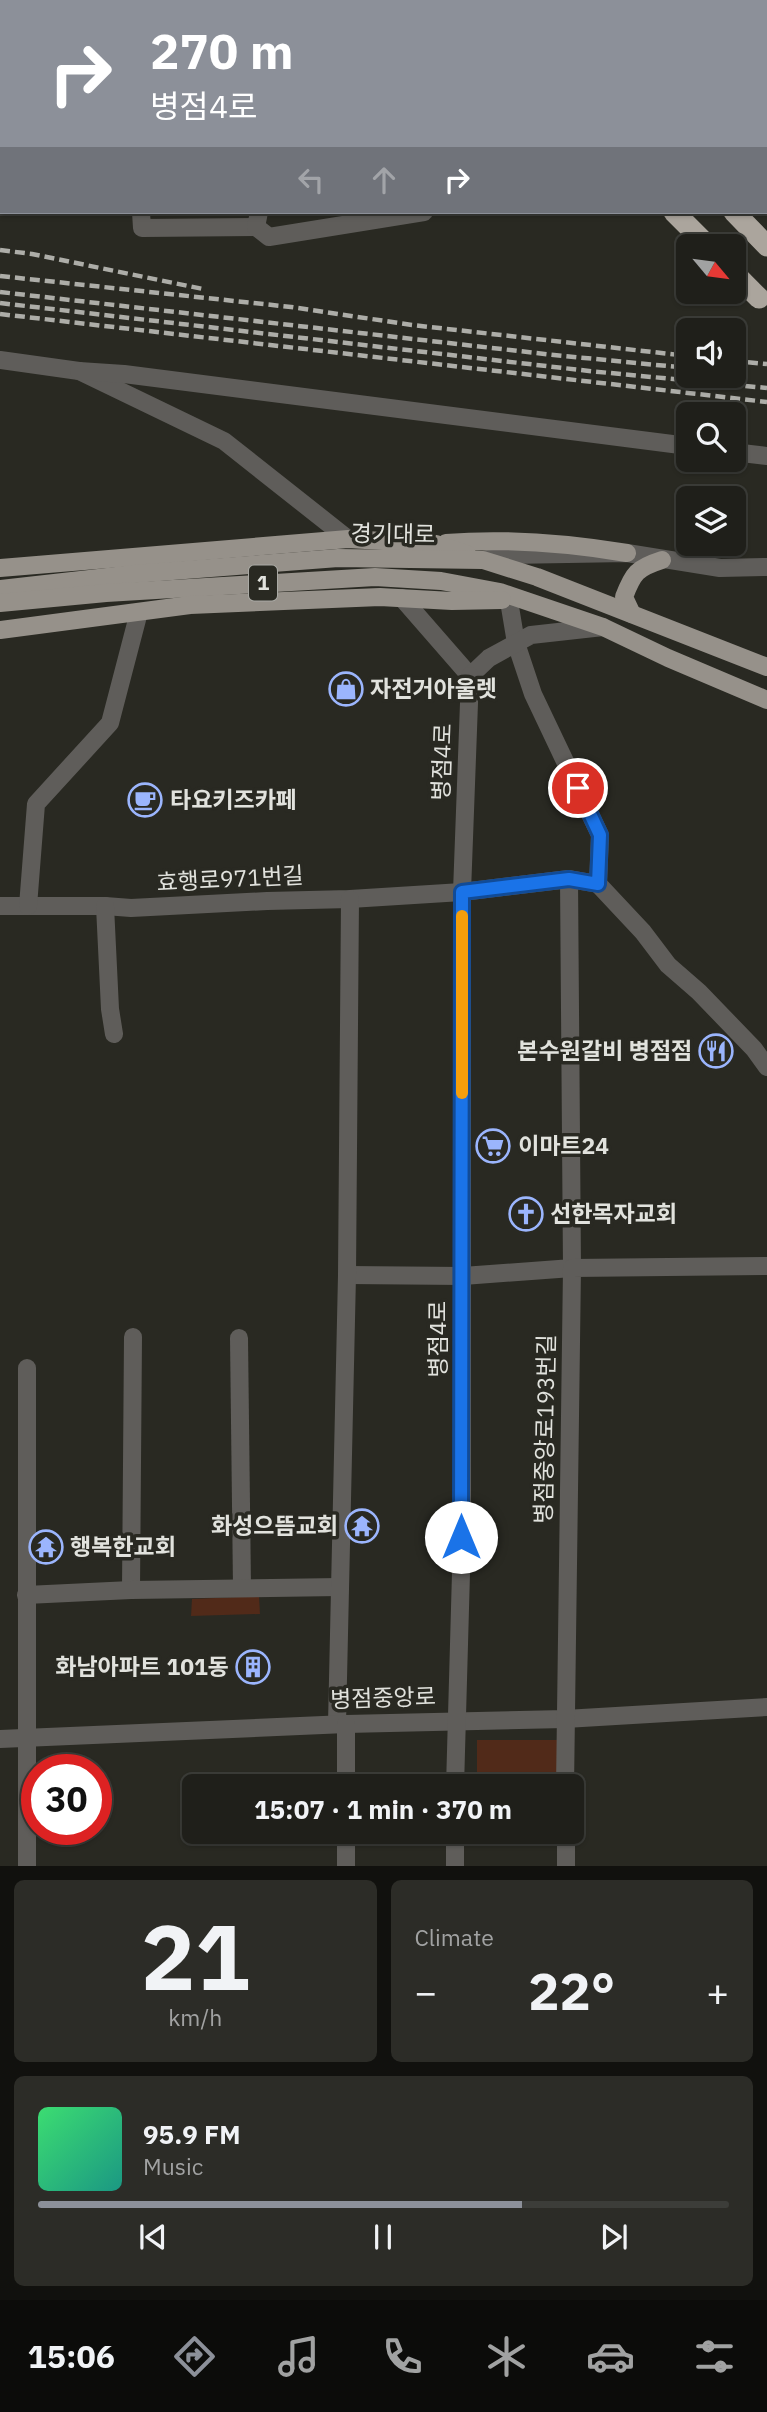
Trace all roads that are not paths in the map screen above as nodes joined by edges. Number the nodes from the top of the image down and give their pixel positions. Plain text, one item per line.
1 (141, 214) edge
2 (412, 214) edge
3 (676, 214) edge
4 (736, 214) edge
5 (257, 219) edge
6 (696, 234) edge
7 (767, 246) edge
8 (746, 285) edge
9 (759, 298) dead end
10 (0, 360) edge
11 (79, 371) junction
12 (676, 444) edge
13 (746, 454) edge
14 (767, 456) edge
15 (348, 539) junction
16 (436, 544) junction
17 (627, 553) junction
18 (483, 560) junction
19 (662, 560) junction
20 (767, 567) edge
21 (0, 568) edge
22 (0, 589) edge
23 (402, 598) junction
24 (514, 598) junction
25 (0, 603) edge
26 (139, 612) junction
27 (632, 614) junction
28 (603, 627) junction
29 (0, 630) edge
30 (516, 643) junction
31 (767, 667) edge
32 (470, 676) junction
33 (767, 700) edge
34 (569, 879) junction
35 (598, 884) junction
36 (462, 892) junction
37 (350, 899) junction
38 (0, 906) edge
39 (28, 906) junction
40 (104, 906) junction
41 (114, 1034) dead end
42 (767, 1067) edge
43 (767, 1266) edge
44 (572, 1268) junction
45 (347, 1275) junction
46 (463, 1276) junction
47 (133, 1337) dead end
48 (239, 1338) dead end
49 (27, 1368) dead end
50 (340, 1587) junction
51 (242, 1588) junction
52 (131, 1590) junction
53 (26, 1595) junction
54 (767, 1707) edge
55 (565, 1719) junction
56 (455, 1720) junction
57 (341, 1724) junction
58 (26, 1737) junction
59 (0, 1739) edge
60 (345, 1774) edge
61 (455, 1774) edge
62 (565, 1774) edge
63 (346, 1844) edge
64 (455, 1844) edge
65 (566, 1844) edge
66 (27, 1866) edge
67 (346, 1866) edge
68 (454, 1866) edge
69 (566, 1866) edge

1 - 5 street
2 - 5 street
3 - 6 highway
4 - 7 highway
8 - 9 highway
10 - 11 street
11 - 12 street
11 - 15 street
13 - 14 street
15 - 16 main road
15 - 21 main road
16 - 17 main road
16 - 18 main road
17 - 18 street
17 - 19 street
18 - 22 main road, 경기대로 / 1
18 - 27 main road, 경기대로 / 1
19 - 20 street
19 - 27 main road
23 - 24 main road, 경기대로
23 - 26 main road, 경기대로
23 - 32 street
24 - 25 main road, 경기대로 / 1
24 - 28 main road, 경기대로 / 1
24 - 30 street
26 - 29 main road, 경기대로
26 - 39 street
27 - 31 main road, 경기대로 / 1
28 - 30 street
28 - 33 main road, 경기대로 / 1
30 - 32 street
30 - 35 street
32 - 36 street, 병점4로
34 - 35 street
34 - 36 street
34 - 44 street, 병점중앙로193번길
35 - 42 street
36 - 37 street, 효행로971번길
36 - 46 street, 병점4로
37 - 40 street, 효행로971번길
37 - 45 street
38 - 39 street, 효행로971번길
39 - 40 street, 효행로971번길
40 - 41 street
43 - 44 street
44 - 46 street
44 - 55 street, 병점중앙로193번길
45 - 46 street
45 - 50 street
46 - 56 street, 병점4로
47 - 52 street
48 - 51 street
49 - 53 street
50 - 51 street
50 - 57 street
51 - 52 street
52 - 53 street
53 - 58 street
54 - 55 street, 병점중앙로
55 - 56 street, 병점중앙로
55 - 62 street, 병점중앙로193번길
56 - 57 street, 병점중앙로
56 - 61 street, 병점4로
57 - 58 street, 병점중앙로
57 - 60 street
58 - 59 street, 병점중앙로
58 - 66 street
63 - 67 street
64 - 68 street
65 - 69 street

